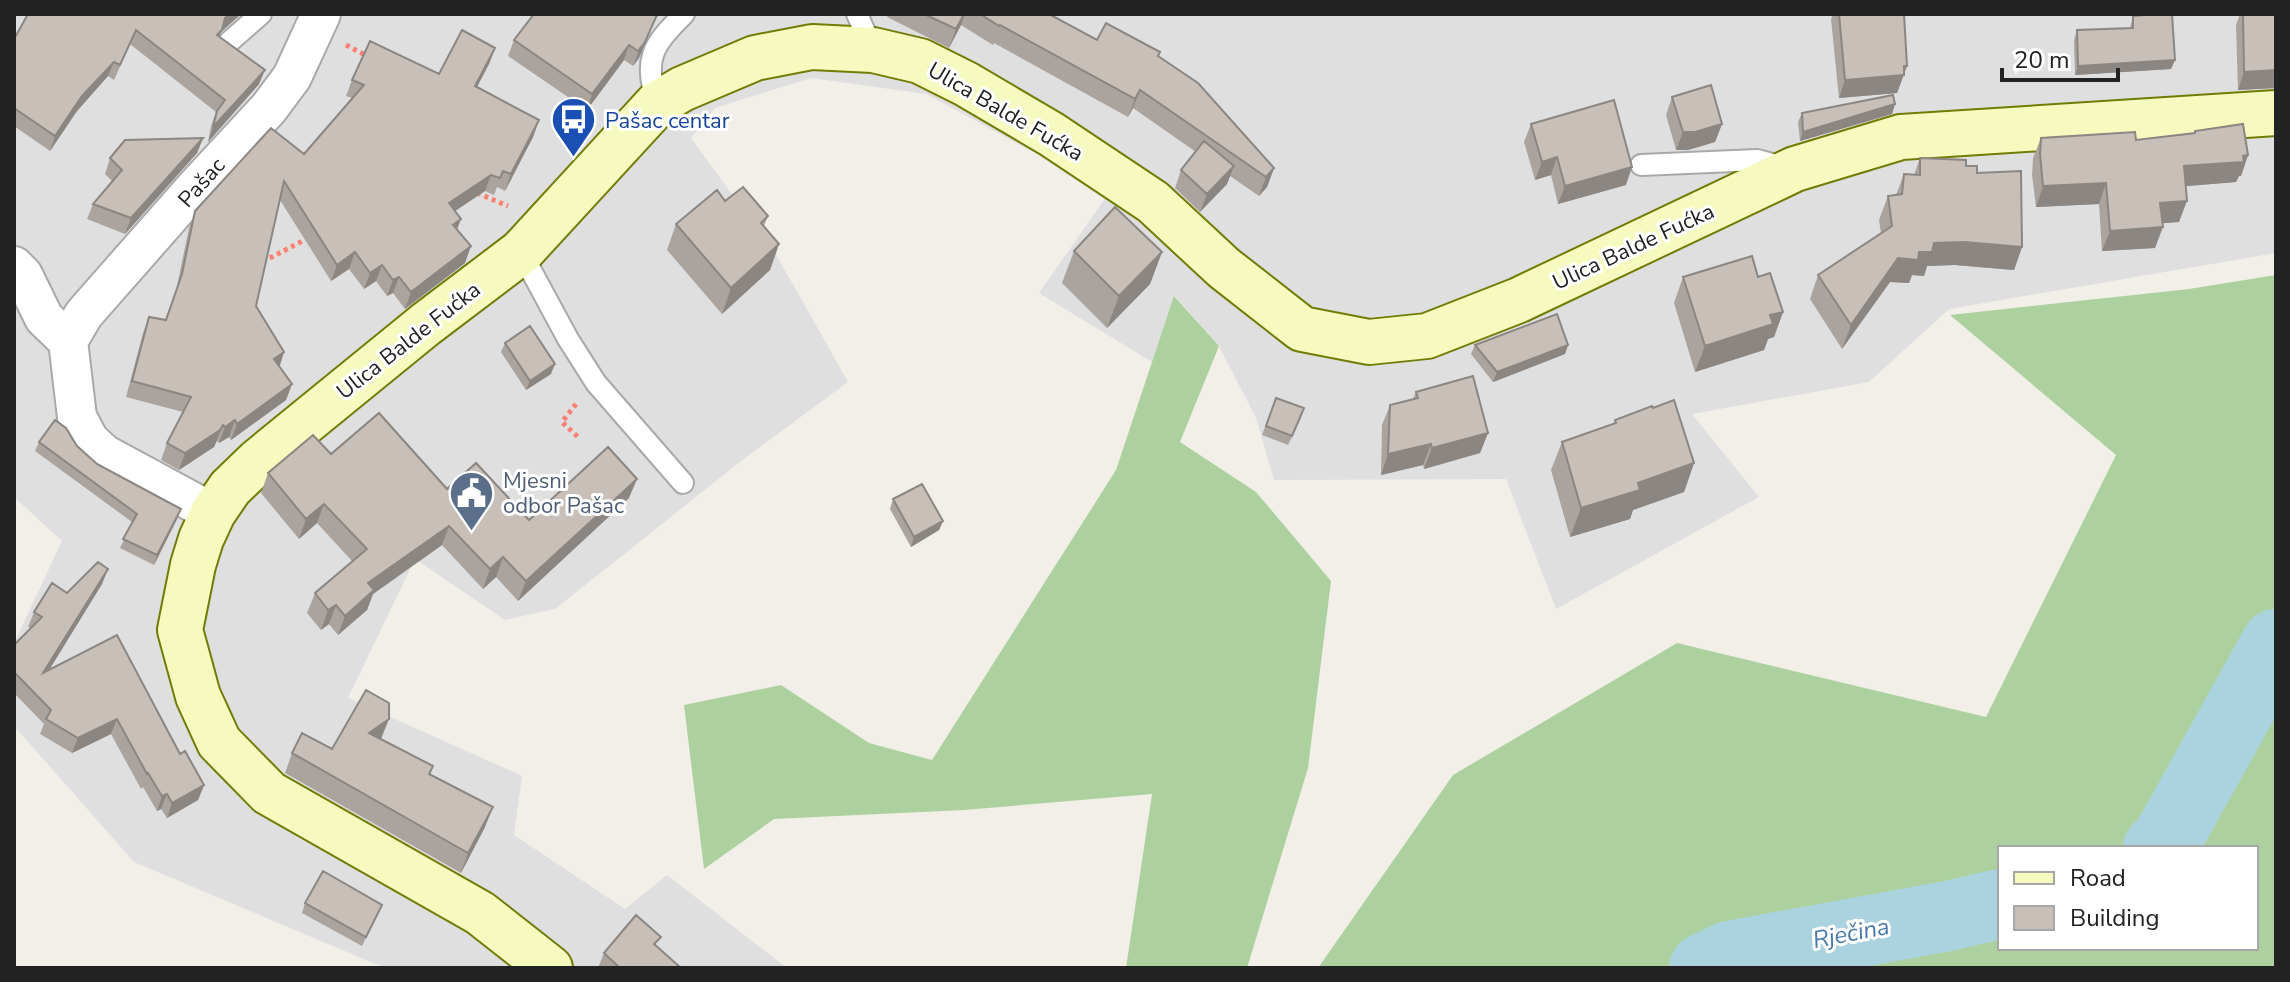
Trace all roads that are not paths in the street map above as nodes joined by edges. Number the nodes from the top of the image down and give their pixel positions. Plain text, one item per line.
1 (261, 14) edge
2 (321, 14) edge
3 (684, 14) edge
4 (865, 32) edge
5 (229, 42) edge
6 (657, 104) junction
7 (2276, 113) edge
8 (1641, 165) dead end
9 (1795, 169) junction
10 (521, 252) junction
11 (14, 266) edge
12 (68, 341) junction
13 (683, 483) dead end
14 (213, 513) junction
15 (550, 968) edge

1 - 5 lane
2 - 12 street, Pašac
3 - 6 lane
4 - 6 main road, Ulica Balde Fućka
4 - 9 main road, Ulica Balde Fućka
6 - 10 main road, Ulica Balde Fućka
7 - 9 main road, Ulica Balde Fućka
8 - 9 lane
10 - 13 lane
10 - 14 main road, Ulica Balde Fućka
11 - 12 street
12 - 14 street
14 - 15 main road, Ulica Balde Fućka

